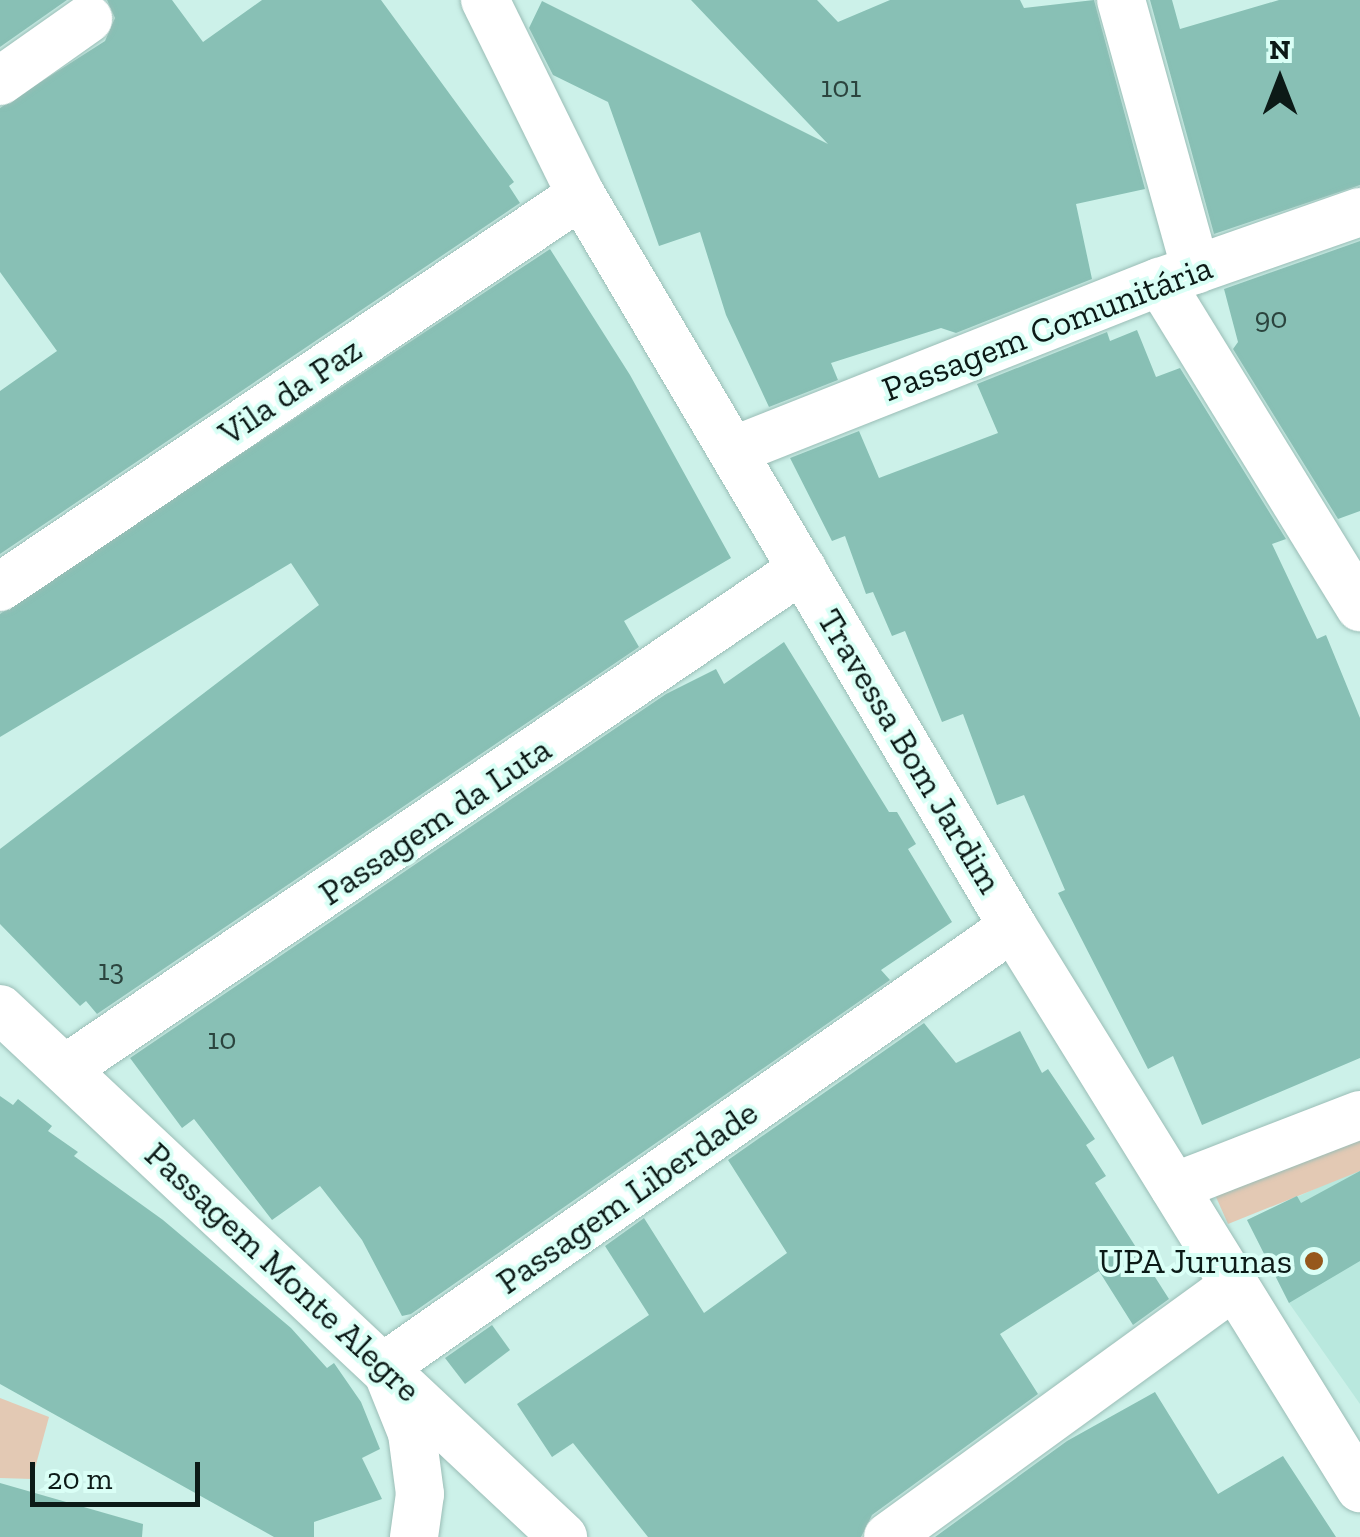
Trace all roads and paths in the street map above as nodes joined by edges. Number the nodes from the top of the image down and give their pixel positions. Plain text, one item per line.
1 (484, 0) edge
2 (1122, 0) edge
3 (88, 19) dead end
4 (0, 81) edge
5 (581, 195) junction
6 (1360, 212) edge
7 (1178, 276) junction
8 (735, 450) junction
9 (802, 569) junction
10 (0, 587) edge
11 (1360, 608) edge
12 (1013, 926) junction
13 (0, 1009) edge
14 (64, 1068) junction
15 (1360, 1116) edge
16 (1174, 1187) junction
17 (1234, 1286) junction
18 (385, 1366) junction
19 (1360, 1488) edge
20 (414, 1537) edge
21 (563, 1537) edge
22 (888, 1537) edge

1 - 5 street, Travessa Bom Jardim
2 - 7 street
3 - 4 street
5 - 8 street, Travessa Bom Jardim
5 - 10 street, Vila da Paz
6 - 7 street, Passagem Comunitária
7 - 8 street, Passagem Comunitária
7 - 11 street
8 - 9 street, Travessa Bom Jardim
9 - 12 street, Travessa Bom Jardim
9 - 14 street, Passagem da Luta
12 - 16 street, Travessa Bom Jardim
12 - 18 street, Passagem Liberdade
13 - 14 street, Passagem Monte Alegre
14 - 18 street, Passagem Monte Alegre
15 - 16 street
16 - 17 street, Travessa Bom Jardim
17 - 19 street, Travessa Bom Jardim
17 - 22 street
18 - 20 street
18 - 21 street, Passagem Monte Alegre

